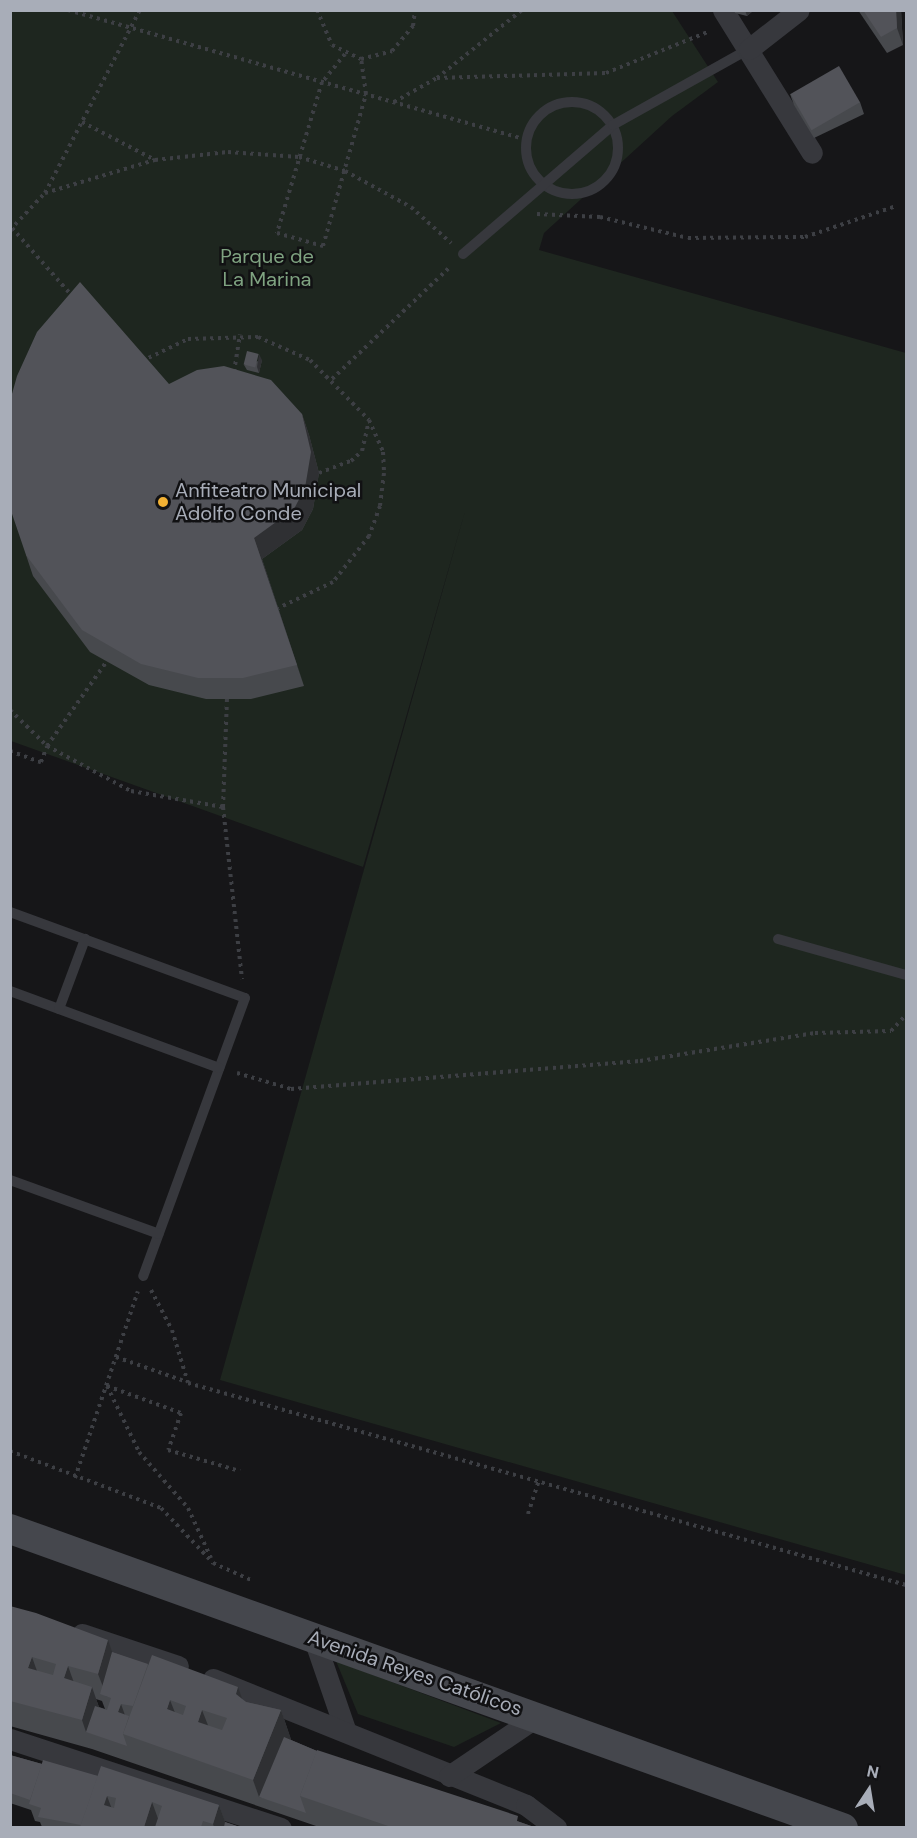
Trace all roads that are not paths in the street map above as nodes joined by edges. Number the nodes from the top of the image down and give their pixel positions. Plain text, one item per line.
1 (799, 10) edge
2 (727, 17) edge
3 (749, 49) junction
4 (612, 125) junction
5 (812, 153) dead end
6 (542, 183) junction
7 (463, 254) road end
8 (10, 912) edge
9 (85, 939) junction
10 (778, 939) dead end
11 (906, 975) edge
12 (10, 991) edge
13 (59, 1009) junction
14 (219, 1068) junction
15 (10, 1180) edge
16 (159, 1234) junction
17 (144, 1276) road end
18 (10, 1529) edge
19 (64, 1628) edge
20 (314, 1639) junction
21 (538, 1716) junction
22 (345, 1729) junction
23 (10, 1739) edge
24 (449, 1776) junction
25 (832, 1822) edge
26 (281, 1827) edge
27 (556, 1827) edge

1 - 3 street
2 - 3 street
3 - 4 lane
3 - 5 street
4 - 6 lane
4 - 6 lane
4 - 6 lane
6 - 7 lane
8 - 9 lane
9 - 13 lane
9 - 14 lane
10 - 11 lane
12 - 13 lane
13 - 14 lane
14 - 16 lane
15 - 16 lane
16 - 17 lane
18 - 20 main road, Avenida Reyes Católicos
19 - 22 street
20 - 21 main road, Avenida Reyes Católicos
20 - 22 street
21 - 24 street
21 - 25 main road, Avenida Reyes Católicos
22 - 24 street
23 - 26 street
24 - 27 street

